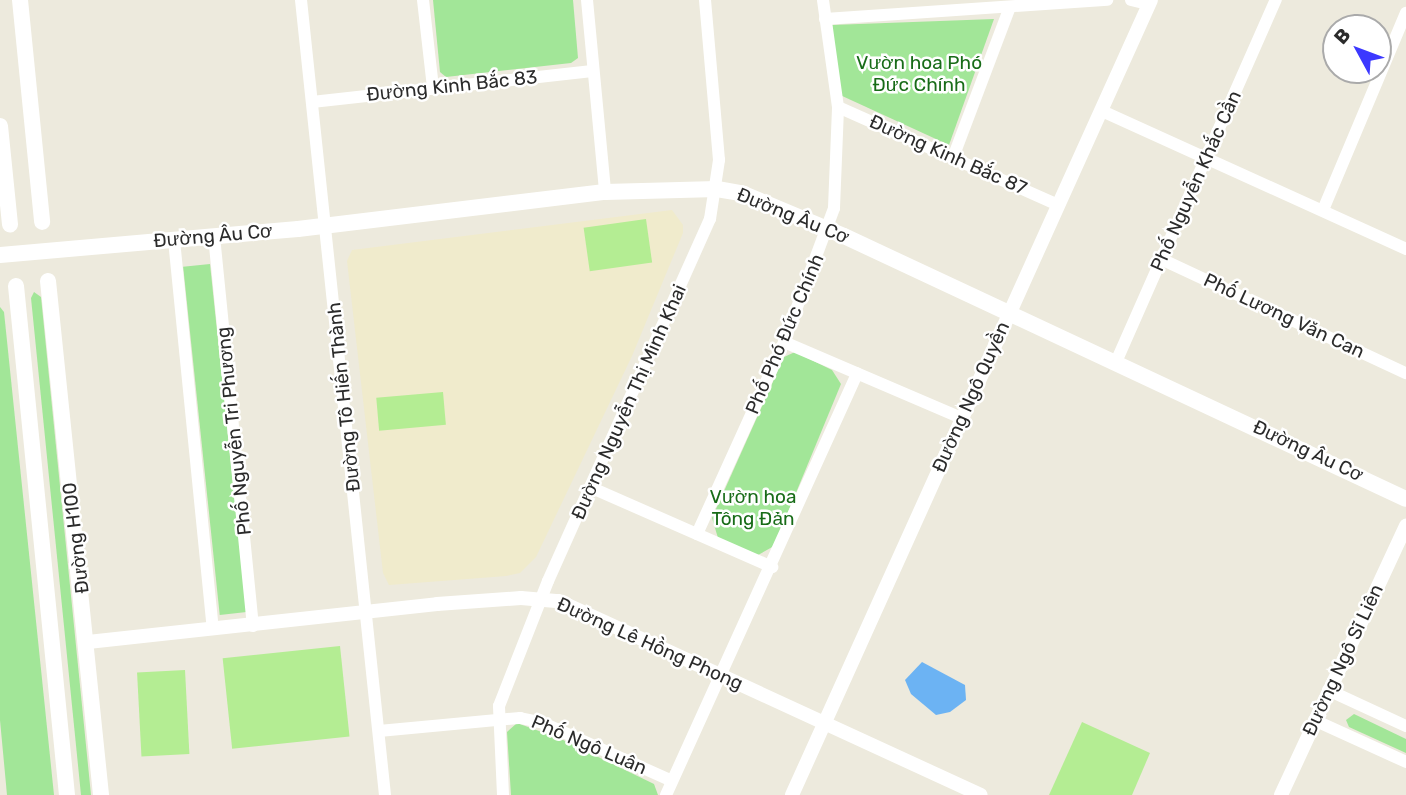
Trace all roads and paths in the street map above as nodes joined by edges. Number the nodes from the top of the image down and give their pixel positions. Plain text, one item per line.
1 (20, 0) edge
2 (301, 0) edge
3 (423, 0) edge
4 (587, 0) edge
5 (705, 0) edge
6 (823, 0) edge
7 (1107, 0) edge
8 (1131, 0) edge
9 (1276, 0) edge
10 (1150, 2) edge
11 (1010, 7) junction
12 (1406, 13) edge
13 (825, 19) junction
14 (592, 71) junction
15 (433, 88) junction
16 (312, 102) junction
17 (838, 107) junction
18 (1102, 111) junction
19 (0, 126) edge
20 (954, 155) junction
21 (1206, 159) junction
22 (717, 189) junction
23 (605, 192) junction
24 (1058, 205) junction
25 (1322, 211) junction
26 (42, 222) dead end
27 (10, 223) dead end
28 (324, 225) junction
29 (828, 230) junction
30 (214, 236) junction
31 (174, 240) junction
32 (1406, 249) edge
33 (0, 255) edge
34 (1161, 259) junction
35 (48, 281) dead end
36 (16, 286) dead end
37 (1009, 314) junction
38 (784, 342) junction
39 (1116, 362) junction
40 (858, 373) junction
41 (1406, 373) edge
42 (961, 418) junction
43 (592, 488) junction
44 (1406, 499) edge
45 (1406, 526) edge
46 (697, 534) junction
47 (772, 567) junction
48 (541, 599) junction
49 (367, 612) junction
50 (253, 626) junction
51 (213, 629) junction
52 (88, 642) junction
53 (722, 676) junction
54 (1328, 690) junction
55 (496, 717) junction
56 (1314, 720) junction
57 (826, 722) junction
58 (1406, 726) edge
59 (379, 731) junction
60 (1406, 762) edge
61 (672, 781) junction
62 (68, 795) edge
63 (101, 795) edge
64 (385, 795) edge
65 (503, 795) edge
66 (666, 795) edge
67 (792, 795) edge
68 (981, 795) edge
69 (1281, 795) edge

1 - 26 main road
2 - 16 street, Đường Tô Hiến Thành
3 - 15 street
4 - 14 street
5 - 22 street, Đường Nguyễn Thị Minh Khai
6 - 13 street, Phố Phó Đức Chính
7 - 11 street
8 - 10 street
9 - 21 street, Phố Nguyễn Khắc Cần
10 - 18 street, Đường Ngô Quyền
11 - 13 street
11 - 20 street
12 - 25 street
13 - 17 street, Phố Phó Đức Chính
14 - 15 street, Đường Kinh Bắc 83
14 - 23 street
15 - 16 street, Đường Kinh Bắc 83
16 - 28 street, Đường Tô Hiến Thành
17 - 20 street, Đường Kinh Bắc 87
17 - 29 street, Phố Phó Đức Chính
18 - 21 street
18 - 24 street, Đường Ngô Quyền
19 - 27 main road
20 - 24 street, Đường Kinh Bắc 87
21 - 25 street
21 - 34 street, Phố Nguyễn Khắc Cần
22 - 23 main road, Đường Âu Cơ
22 - 29 main road, Đường Âu Cơ
22 - 43 street, Đường Nguyễn Thị Minh Khai
23 - 28 main road, Đường Âu Cơ
24 - 37 street, Đường Ngô Quyền
25 - 32 street
28 - 30 main road, Đường Âu Cơ
28 - 49 street, Đường Tô Hiến Thành
29 - 37 main road, Đường Âu Cơ
29 - 38 street, Phố Phó Đức Chính
30 - 31 main road, Đường Âu Cơ
30 - 50 street, Phố Nguyễn Tri Phương
31 - 33 main road, Đường Âu Cơ
31 - 51 street, Phố Nguyễn Tri Phương
34 - 39 street, Phố Nguyễn Khắc Cần
34 - 41 street, Phố Lương Văn Can
35 - 52 main road, Đường H100
36 - 62 main road, Đường H100
37 - 39 main road, Đường Âu Cơ
37 - 42 street, Đường Ngô Quyền
38 - 40 street
38 - 46 street, Phố Phó Đức Chính
39 - 44 main road, Đường Âu Cơ
40 - 42 street
40 - 47 street
42 - 57 street, Đường Ngô Quyền
43 - 46 street
43 - 48 street, Đường Nguyễn Thị Minh Khai
45 - 54 street, Đường Ngô Sĩ Liên
46 - 47 street
47 - 53 street
48 - 49 street, Đường Lê Hồng Phong
48 - 53 street, Đường Lê Hồng Phong
48 - 55 street, Đường Nguyễn Thị Minh Khai
49 - 50 street, Đường Lê Hồng Phong
49 - 59 street, Đường Tô Hiến Thành
50 - 51 street, Đường Lê Hồng Phong
51 - 52 street, Đường Lê Hồng Phong
52 - 63 main road, Đường H100
53 - 57 street, Đường Lê Hồng Phong
53 - 61 street
54 - 56 street, Đường Ngô Sĩ Liên
54 - 58 street
55 - 59 street, Phố Ngô Luân
55 - 61 street, Phố Ngô Luân
55 - 65 street, Đường Nguyễn Thị Minh Khai
56 - 60 street
56 - 69 street, Đường Ngô Sĩ Liên
57 - 67 street, Đường Ngô Quyền
57 - 68 street, Đường Lê Hồng Phong
59 - 64 street, Đường Tô Hiến Thành
61 - 66 street

